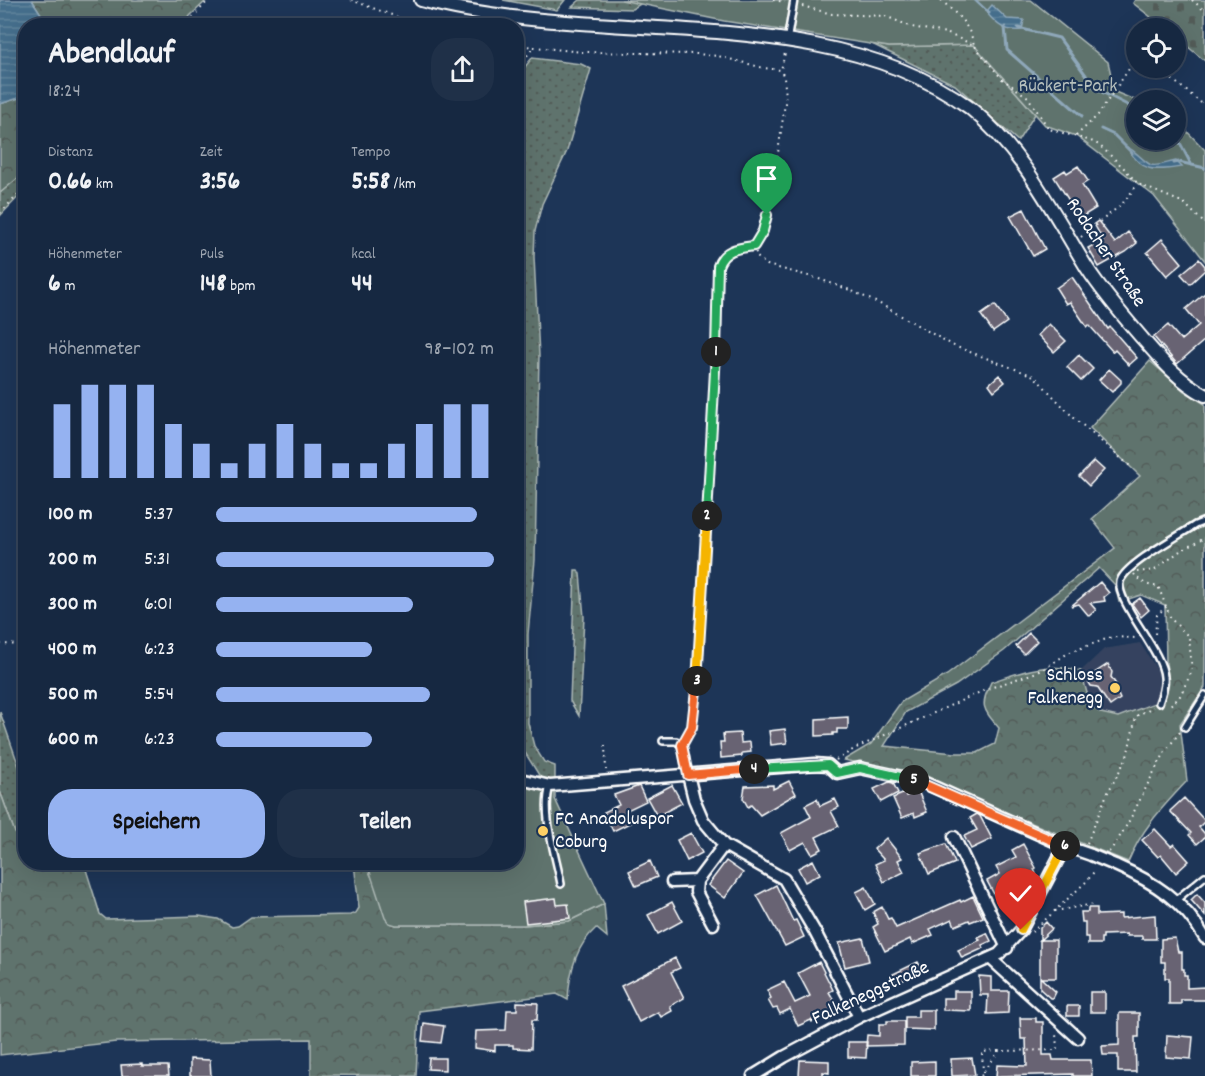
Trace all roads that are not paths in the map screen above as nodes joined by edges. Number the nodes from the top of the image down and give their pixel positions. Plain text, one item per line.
1 (421, 0) edge
2 (793, 2) edge
3 (788, 36) junction
4 (1205, 395) edge
5 (1205, 521) edge
6 (1205, 695) edge
7 (1159, 703) road end
8 (1185, 727) road end
9 (663, 741) dead end
10 (688, 775) junction
11 (524, 780) edge
12 (550, 786) junction
13 (954, 837) dead end
14 (724, 845) junction
15 (1065, 846) junction
16 (1205, 876) edge
17 (697, 880) junction
18 (672, 882) dead end
19 (561, 884) dead end
20 (1176, 900) junction
21 (712, 924) dead end
22 (1205, 938) edge
23 (1007, 948) junction
24 (991, 959) junction
25 (859, 1017) junction
26 (1078, 1038) dead end
27 (753, 1076) edge

1 - 3 street, Rodacher Straße
2 - 3 lane
3 - 4 street, Rodacher Straße
5 - 7 lane
6 - 8 lane
9 - 10 lane
10 - 12 street
10 - 14 street
10 - 15 street
11 - 12 street
12 - 19 lane
13 - 23 street
14 - 17 street
14 - 25 street
15 - 20 street, bridge
15 - 23 street, Falkeneggstraße
16 - 20 lane
17 - 18 street
17 - 21 street
20 - 22 street
23 - 24 street, Falkeneggstraße
24 - 25 street, Falkeneggstraße
24 - 26 street
25 - 27 street, Falkeneggstraße

